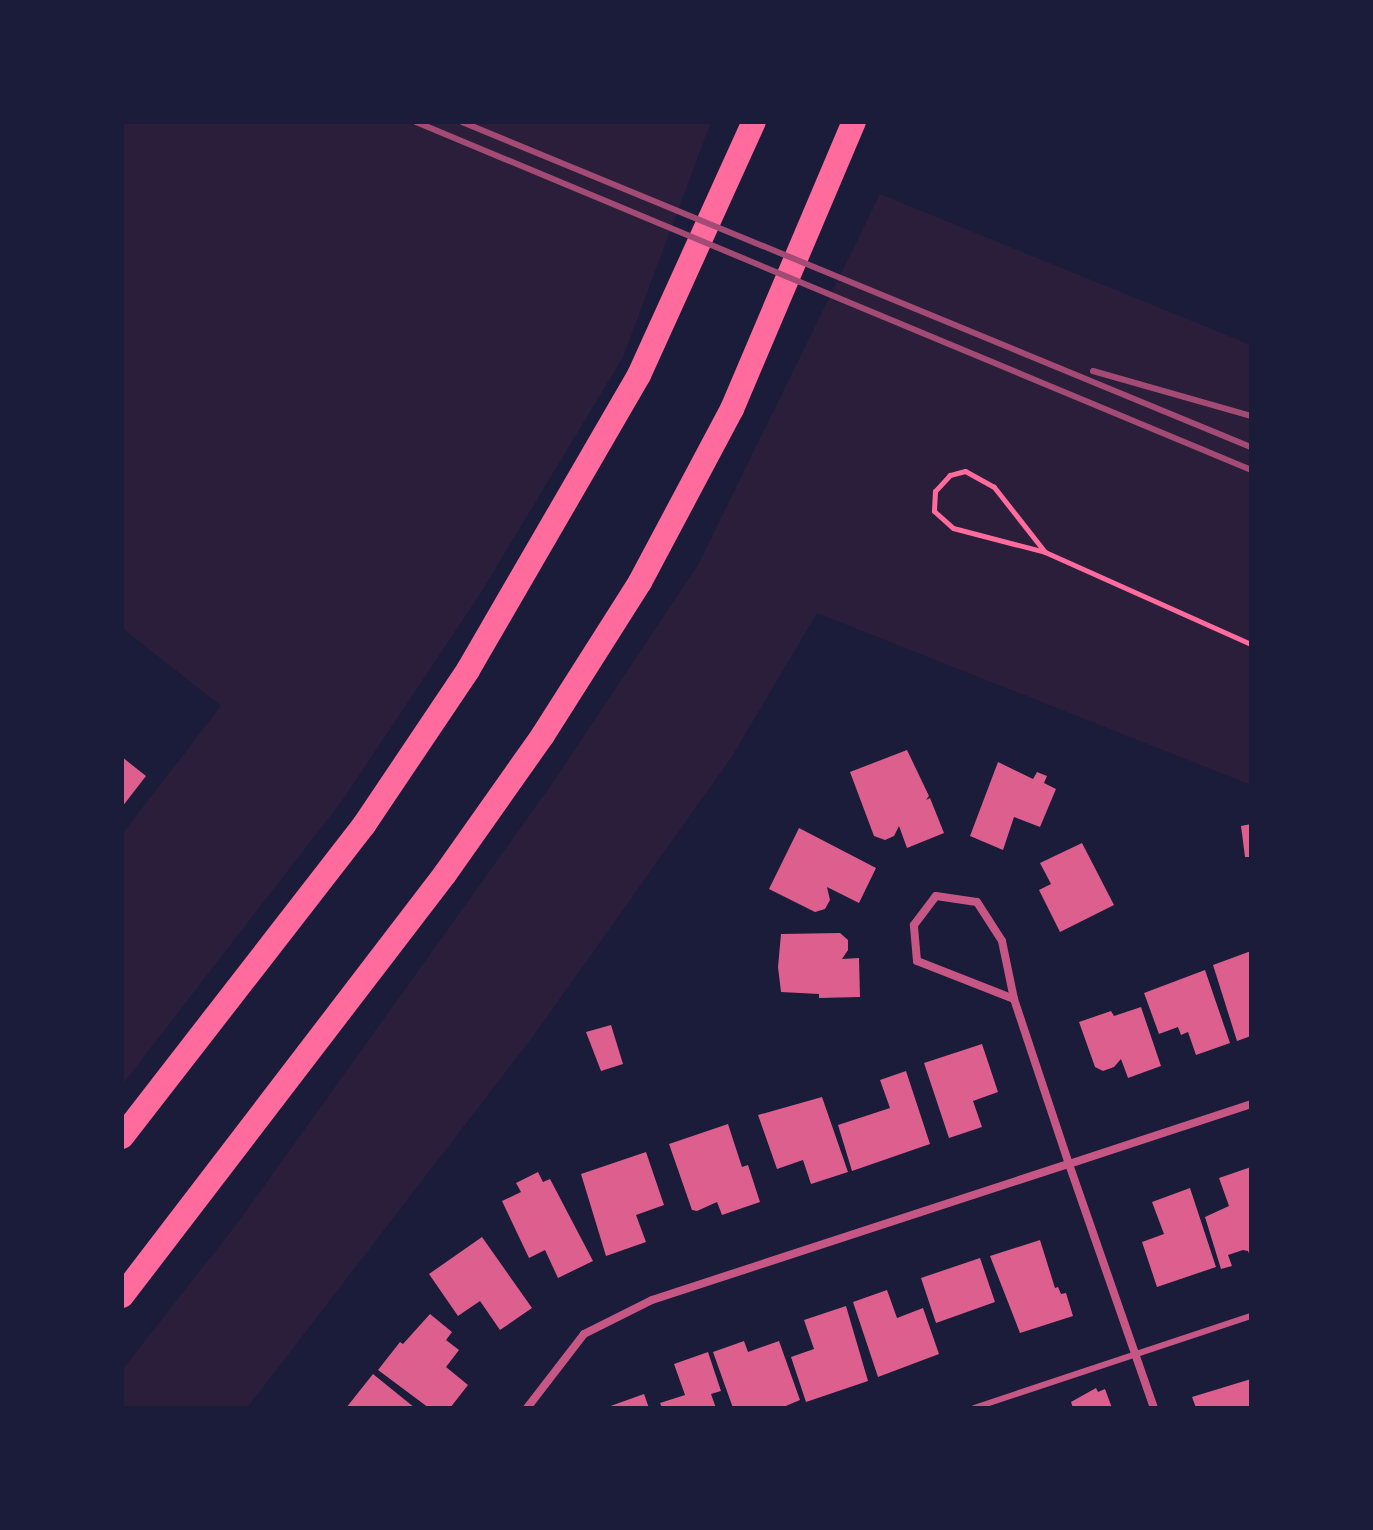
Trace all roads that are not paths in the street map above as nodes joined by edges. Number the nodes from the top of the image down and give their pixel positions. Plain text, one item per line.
1 (754, 122) edge
2 (854, 122) edge
3 (1014, 999) junction
4 (1251, 1104) edge
5 (122, 1137) edge
6 (1069, 1164) junction
7 (122, 1296) edge
8 (1251, 1316) edge
9 (1135, 1355) junction
10 (527, 1408) edge
11 (974, 1408) edge
12 (1154, 1408) edge

1 - 5 highway
2 - 7 highway
3 - 3 street
3 - 6 street
4 - 6 street
6 - 9 street
6 - 10 street
8 - 9 lane
9 - 11 lane
9 - 12 street

